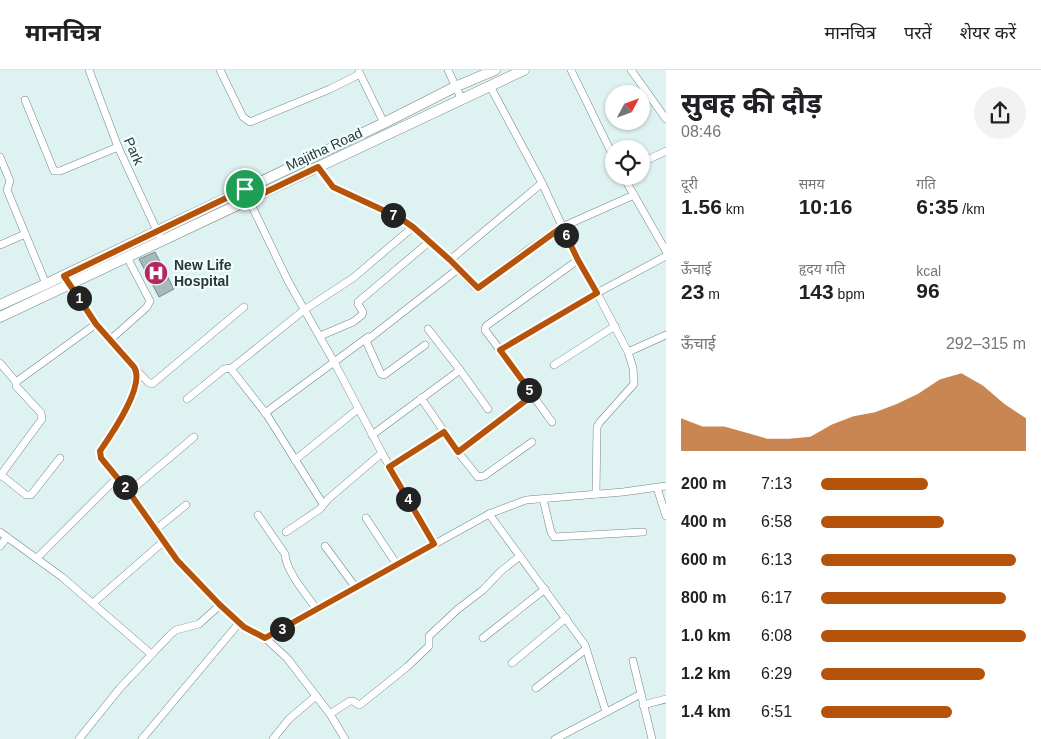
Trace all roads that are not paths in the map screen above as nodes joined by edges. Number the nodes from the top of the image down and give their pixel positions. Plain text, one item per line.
1 (89, 70) edge
2 (220, 70) edge
3 (448, 70) edge
4 (495, 70) edge
5 (524, 70) edge
6 (571, 70) edge
7 (631, 70) edge
8 (359, 72) edge
9 (456, 86) junction
10 (490, 86) junction
11 (26, 100) dead end
12 (462, 100) junction
13 (666, 120) edge
14 (384, 123) junction
15 (605, 140) edge
16 (118, 147) junction
17 (666, 151) edge
18 (0, 157) edge
19 (650, 159) edge
20 (318, 167) junction
21 (542, 182) junction
22 (628, 185) edge
23 (245, 189) junction
24 (634, 195) junction
25 (249, 200) junction
26 (413, 227) junction
27 (562, 227) junction
28 (25, 234) junction
29 (159, 236) junction
30 (429, 242) junction
31 (0, 245) edge
32 (666, 250) edge
33 (666, 256) edge
34 (127, 257) junction
35 (450, 260) junction
36 (578, 260) junction
37 (458, 269) junction
38 (67, 280) junction
39 (46, 284) junction
40 (430, 290) junction
41 (597, 293) junction
42 (0, 305) edge
43 (244, 307) dead end
44 (304, 310) junction
45 (0, 317) edge
46 (96, 324) junction
47 (615, 326) junction
48 (428, 330) dead end
49 (666, 335) edge
50 (320, 336) junction
51 (110, 340) junction
52 (425, 345) dead end
53 (500, 350) junction
54 (628, 352) junction
55 (334, 362) junction
56 (0, 363) edge
57 (554, 365) dead end
58 (231, 369) junction
59 (137, 370) junction
60 (460, 370) junction
61 (16, 382) junction
62 (533, 395) junction
63 (421, 398) junction
64 (187, 399) dead end
65 (488, 408) dead end
66 (358, 409) junction
67 (266, 414) junction
68 (552, 422) dead end
69 (444, 432) junction
70 (372, 435) junction
71 (194, 437) dead end
72 (532, 442) dead end
73 (458, 452) junction
74 (382, 453) junction
75 (60, 458) dead end
76 (294, 460) junction
77 (389, 467) junction
78 (0, 475) edge
79 (117, 478) junction
80 (666, 486) edge
81 (657, 488) junction
82 (129, 492) junction
83 (596, 494) junction
84 (543, 499) junction
85 (324, 504) junction
86 (186, 505) dead end
87 (489, 514) junction
88 (258, 515) dead end
89 (666, 516) edge
90 (366, 518) dead end
91 (155, 530) junction
92 (0, 532) edge
93 (286, 532) dead end
94 (643, 532) dead end
95 (7, 537) junction
96 (163, 542) junction
97 (434, 544) junction
98 (0, 546) edge
99 (325, 546) dead end
100 (520, 556) junction
101 (37, 558) junction
102 (397, 565) junction
103 (356, 588) junction
104 (545, 589) junction
105 (93, 602) junction
106 (220, 605) junction
107 (318, 610) junction
108 (566, 618) junction
109 (239, 622) junction
110 (265, 638) junction
111 (483, 638) dead end
112 (586, 649) junction
113 (151, 654) junction
114 (633, 661) dead end
115 (512, 663) dead end
116 (536, 688) dead end
117 (641, 694) junction
118 (316, 696) junction
119 (666, 699) edge
120 (643, 705) junction
121 (606, 712) junction
122 (330, 714) junction
123 (79, 739) edge
124 (142, 739) edge
125 (273, 739) edge
126 (345, 739) edge
127 (555, 739) edge
128 (652, 739) edge

1 - 16 street, Park
2 - 8 street
3 - 9 street
4 - 9 main road, Majitha Road
5 - 10 main road, Majitha Road
6 - 15 street
7 - 13 street
8 - 14 street
9 - 12 street
9 - 14 main road, Majitha Road
10 - 12 main road, Majitha Road
10 - 21 street
11 - 16 street
12 - 20 main road, Majitha Road
14 - 23 main road, Majitha Road
16 - 29 street, Park
17 - 19 street
18 - 28 street
20 - 25 main road, Majitha Road
20 - 26 street
21 - 27 street
21 - 35 street
22 - 24 street
23 - 25 street
23 - 29 main road, Majitha Road
24 - 27 street
24 - 32 street
25 - 29 main road, Majitha Road
25 - 44 street
26 - 30 street
26 - 44 street
27 - 36 street
27 - 37 street
28 - 31 street
28 - 39 street
29 - 34 main road, Majitha Road
29 - 38 main road, Majitha Road
30 - 35 street
30 - 50 street
33 - 41 street
34 - 38 main road, Majitha Road
34 - 51 street
35 - 37 street
36 - 41 street
36 - 53 street
37 - 40 street
38 - 39 main road, Majitha Road
38 - 45 main road, Majitha Road
38 - 46 street
39 - 42 main road, Majitha Road
40 - 52 street
40 - 55 street
41 - 47 street
41 - 53 street
43 - 59 street
44 - 50 street
44 - 58 street
46 - 51 street
46 - 61 street
47 - 54 street
47 - 57 street
48 - 60 street
49 - 54 street
50 - 55 street
51 - 59 street
53 - 62 street
54 - 83 street
55 - 66 street
55 - 67 street
56 - 61 street
58 - 64 street
58 - 67 street
59 - 79 street
60 - 63 street
60 - 65 street
61 - 78 street
62 - 68 street
62 - 73 street
63 - 69 street
63 - 70 street
66 - 70 street
66 - 76 street
67 - 76 street
69 - 73 street
69 - 77 street
70 - 74 street
71 - 82 street
72 - 73 street
74 - 77 street
74 - 85 street
75 - 78 street
76 - 85 street
77 - 97 street
79 - 82 street
79 - 101 street
80 - 81 street
81 - 83 street
81 - 89 street
82 - 91 street
83 - 84 street
84 - 87 street
84 - 94 street
85 - 93 street
86 - 91 street
87 - 97 street
87 - 100 street
88 - 107 street
90 - 102 street
91 - 96 street
92 - 95 street
95 - 98 street
95 - 101 street
96 - 105 street
96 - 106 street
97 - 102 street
99 - 103 street
100 - 104 street
100 - 122 street
101 - 105 street
102 - 103 street
103 - 107 street
104 - 108 street
104 - 111 street
105 - 113 street
106 - 109 street
106 - 113 street
107 - 110 street
108 - 112 street
108 - 115 street
109 - 110 street
109 - 124 street
110 - 118 street
112 - 116 street
112 - 121 street
113 - 123 street
114 - 117 street
117 - 120 street
117 - 121 street
118 - 122 street
118 - 125 street
119 - 120 street
120 - 128 street
121 - 127 street
122 - 126 street

